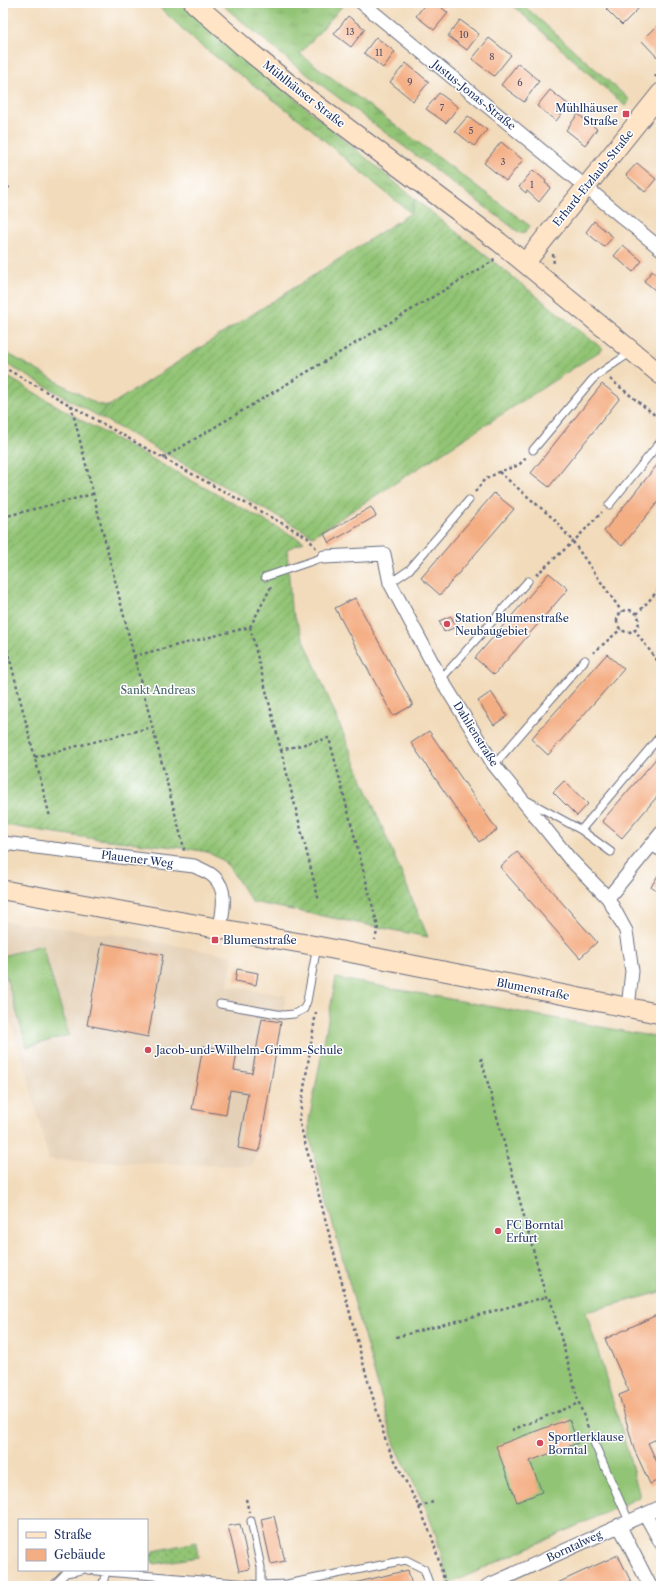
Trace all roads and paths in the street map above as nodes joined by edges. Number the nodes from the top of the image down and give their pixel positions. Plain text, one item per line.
1 (194, 3) edge
2 (362, 3) edge
3 (661, 94) edge
4 (3, 182) edge
5 (586, 186) junction
6 (11, 190) dead end
7 (499, 242) junction
8 (661, 250) edge
9 (525, 263) junction
10 (632, 352) junction
11 (3, 367) edge
12 (600, 372) junction
13 (661, 375) edge
14 (71, 405) junction
15 (661, 420) edge
16 (661, 441) edge
17 (533, 450) joint
18 (163, 458) junction
19 (499, 472) junction
20 (93, 494) junction
21 (469, 500) joint
22 (609, 504) joint
23 (3, 517) edge
24 (573, 542) junction
25 (324, 557) junction
26 (287, 570) junction
27 (265, 577) dead end
28 (528, 581) joint
29 (390, 583) junction
30 (661, 587) edge
31 (622, 612) junction
32 (637, 614) junction
33 (250, 628) junction
34 (621, 629) junction
35 (634, 630) junction
36 (3, 632) edge
37 (134, 656) junction
38 (585, 660) joint
39 (661, 666) edge
40 (441, 679) junction
41 (152, 728) junction
42 (661, 735) edge
43 (281, 750) junction
44 (34, 757) junction
45 (494, 765) junction
46 (520, 797) junction
47 (50, 817) dead end
48 (581, 830) junction
49 (661, 833) edge
50 (3, 843) edge
51 (656, 850) edge
52 (611, 852) dead end
53 (182, 865) junction
54 (3, 890) edge
55 (608, 898) junction
56 (319, 901) dead end
57 (220, 928) junction
58 (317, 946) junction
59 (372, 957) junction
60 (220, 1004) dead end
61 (628, 1008) junction
62 (316, 1010) dead end
63 (661, 1014) edge
64 (481, 1058) dead end
65 (546, 1297) junction
66 (396, 1338) dead end
67 (578, 1403) junction
68 (512, 1430) dead end
69 (591, 1436) joint
70 (433, 1502) dead end
71 (419, 1507) junction
72 (661, 1507) edge
73 (645, 1514) junction
74 (251, 1521) dead end
75 (624, 1523) junction
76 (661, 1543) edge
77 (77, 1571) edge
78 (97, 1571) edge
79 (106, 1572) junction
80 (53, 1586) edge
81 (102, 1586) edge
82 (261, 1586) edge
83 (430, 1586) edge
84 (446, 1586) edge
85 (487, 1586) edge
86 (650, 1586) edge

1 - 7 street, Mühlhäuser Straße
2 - 5 street, Justus-Jonas-Straße
3 - 5 street, Erhard-Etzlaub-Straße
4 - 6 path
5 - 8 street, Justus-Jonas-Straße
5 - 9 street, Erhard-Etzlaub-Straße
7 - 9 street, Mühlhäuser Straße
7 - 18 path
9 - 10 street, Mühlhäuser Straße
10 - 12 lane
10 - 13 street, Mühlhäuser Straße
11 - 14 path
12 - 15 path
12 - 17 lane
14 - 18 path
14 - 20 path
16 - 22 lane
17 - 19 path
18 - 25 path
19 - 21 path
19 - 24 path
20 - 23 path
20 - 37 path
21 - 29 lane
22 - 24 path
24 - 28 path
24 - 31 path
25 - 26 lane, Dahlienstraße
25 - 29 street, Dahlienstraße
26 - 27 lane, Dahlienstraße
26 - 33 path
28 - 40 lane
29 - 40 street, Dahlienstraße
30 - 32 path
31 - 32 path
31 - 34 path
32 - 35 path
33 - 37 path
33 - 43 path
34 - 35 path
34 - 38 path
35 - 39 path
36 - 44 path
37 - 41 path
38 - 45 lane
40 - 45 street, Dahlienstraße
41 - 44 path
41 - 53 path
42 - 48 lane
43 - 56 path
43 - 59 path
44 - 47 path
45 - 46 street, Dahlienstraße
46 - 48 lane
46 - 55 street, Dahlienstraße
48 - 52 lane
49 - 51 street
50 - 53 street, Plauener Weg
51 - 55 street
53 - 57 street, Plauener Weg
54 - 57 street, Blumenstraße
55 - 61 street, Dahlienstraße
57 - 58 street, Blumenstraße
58 - 59 street, Blumenstraße
58 - 60 lane
59 - 61 street, Blumenstraße
61 - 63 street, Blumenstraße
62 - 71 path
64 - 65 path
65 - 66 path
65 - 67 path
67 - 68 path
67 - 69 path
69 - 75 lane
70 - 71 path
71 - 84 path
72 - 73 street, Borntalweg
73 - 75 street, Borntalweg
73 - 76 street
74 - 82 lane
75 - 85 street, Borntalweg
75 - 86 street
77 - 80 lane
78 - 79 lane
79 - 81 lane
79 - 82 lane
82 - 83 lane

